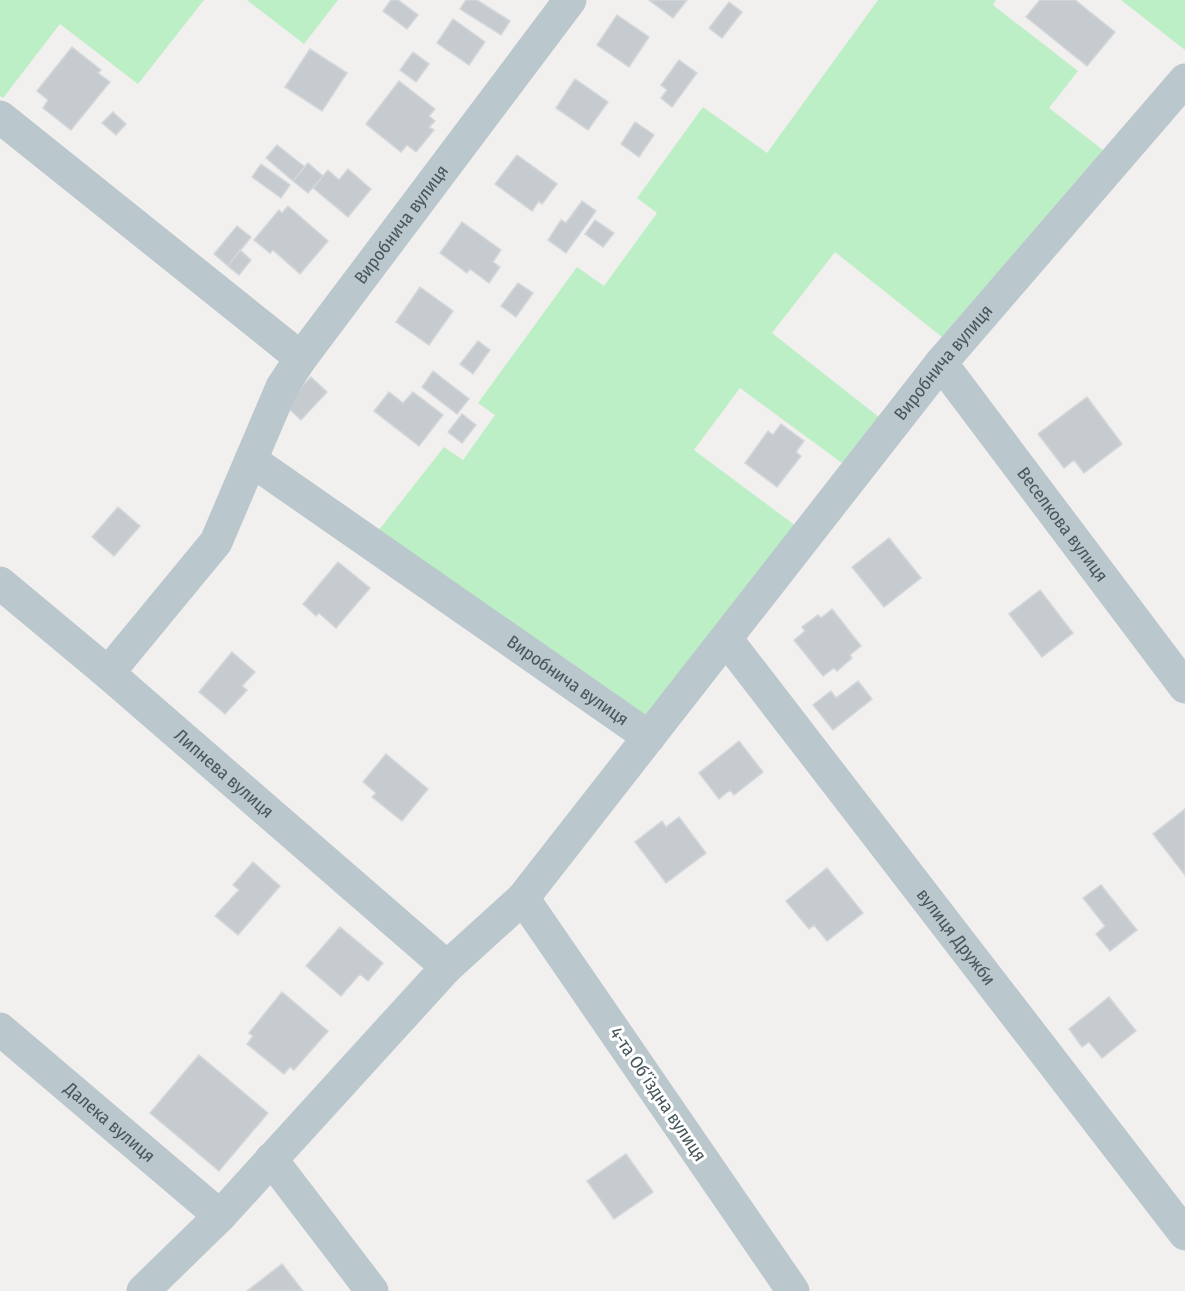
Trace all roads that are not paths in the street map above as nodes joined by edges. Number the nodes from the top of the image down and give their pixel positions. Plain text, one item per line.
1 (570, 0) edge
2 (1185, 80) edge
3 (0, 117) edge
4 (301, 358) junction
5 (941, 363) junction
6 (251, 460) junction
7 (0, 583) edge
8 (727, 640) junction
9 (108, 673) junction
10 (1185, 687) edge
11 (649, 737) junction
12 (523, 898) junction
13 (447, 967) junction
14 (0, 1029) edge
15 (270, 1159) junction
16 (220, 1216) junction
17 (1185, 1234) edge
18 (143, 1291) edge
19 (372, 1291) edge
20 (793, 1291) edge

1 - 4 street, Виробнича вулиця
2 - 5 street, Виробнича вулиця
3 - 4 street
4 - 6 street, Виробнича вулиця
5 - 8 street, Виробнича вулиця
5 - 10 street, Веселкова вулиця
6 - 9 street
6 - 11 street, Виробнича вулиця
7 - 9 street, Липнева вулиця
8 - 11 street, Виробнича вулиця
8 - 17 street, вулиця Дружби
9 - 13 street, Липнева вулиця
11 - 12 street
12 - 13 street
12 - 20 street, 4-та Обʼїздна вулиця
13 - 15 street
14 - 16 street, Далека вулиця
15 - 16 street
15 - 19 street
16 - 18 street

